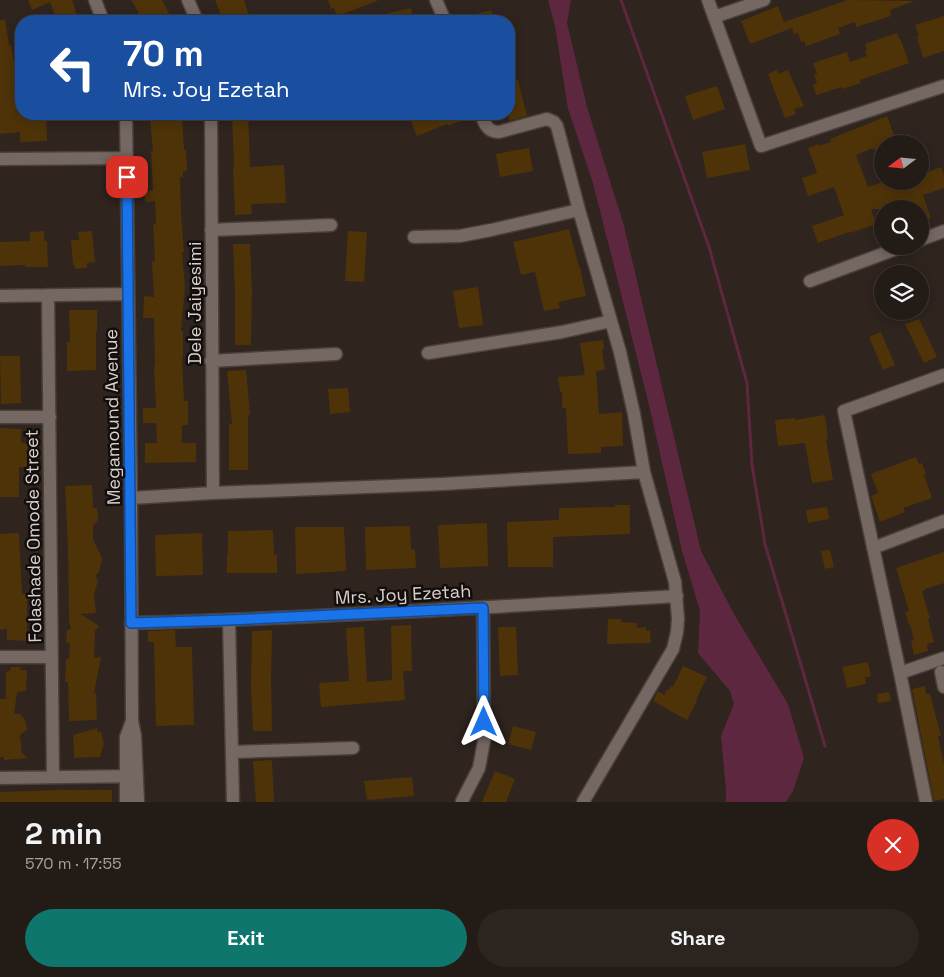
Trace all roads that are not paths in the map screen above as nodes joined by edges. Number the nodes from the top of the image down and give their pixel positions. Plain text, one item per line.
1 (95, 0) edge
2 (188, 0) edge
3 (436, 0) edge
4 (708, 0) edge
5 (764, 0) edge
6 (101, 15) edge
7 (194, 15) edge
8 (442, 15) edge
9 (714, 16) junction
10 (944, 86) edge
11 (126, 120) edge
12 (211, 120) edge
13 (484, 120) edge
14 (127, 158) junction
15 (0, 159) edge
16 (579, 210) junction
17 (331, 225) dead end
18 (211, 230) junction
19 (944, 231) edge
20 (414, 237) dead end
21 (929, 237) edge
22 (880, 255) edge
23 (810, 282) dead end
24 (128, 294) junction
25 (48, 295) junction
26 (0, 296) edge
27 (611, 321) junction
28 (428, 353) dead end
29 (336, 354) dead end
30 (211, 361) junction
31 (944, 375) edge
32 (50, 416) junction
33 (0, 417) edge
34 (644, 472) junction
35 (212, 493) junction
36 (131, 498) junction
37 (944, 521) edge
38 (873, 548) junction
39 (676, 596) junction
40 (483, 608) junction
41 (229, 620) junction
42 (131, 623) junction
43 (52, 657) junction
44 (0, 658) edge
45 (944, 658) edge
46 (941, 672) dead end
47 (900, 673) junction
48 (944, 687) edge
49 (354, 748) dead end
50 (233, 752) junction
51 (131, 776) junction
52 (53, 777) junction
53 (0, 778) edge
54 (462, 801) dead end
55 (126, 802) edge
56 (138, 802) edge
57 (233, 802) edge
58 (583, 802) edge
59 (926, 802) edge

1 - 6 street
2 - 7 street
3 - 8 street
4 - 9 street
5 - 9 street
9 - 10 street
11 - 14 street, Megamound Avenue
12 - 18 street, Dele Jaiyesimi
13 - 16 street
14 - 15 street
14 - 24 street, Megamound Avenue
16 - 20 street
16 - 27 street
17 - 18 street
18 - 30 street, Dele Jaiyesimi
19 - 21 street
22 - 23 street
24 - 25 street
24 - 36 street, Megamound Avenue
25 - 26 street
25 - 32 street, Folashade Omode Street
27 - 28 street
27 - 34 street
29 - 30 street
30 - 35 street, Dele Jaiyesimi
31 - 38 street
32 - 33 street
32 - 43 street, Folashade Omode Street
34 - 35 street
34 - 39 street
35 - 36 street
36 - 42 street, Megamound Avenue
37 - 38 street
38 - 47 street
39 - 40 street, Mrs. Joy Ezetah
39 - 58 street
40 - 41 street, Mrs. Joy Ezetah
40 - 54 street
41 - 42 street, Mrs. Joy Ezetah
41 - 50 street
42 - 51 street, Megamound Avenue
43 - 44 street
43 - 52 street, Folashade Omode Street
45 - 47 street
46 - 48 street
47 - 59 street
49 - 50 street
50 - 57 street
51 - 52 street
51 - 55 street, Megamound Avenue
51 - 56 street, Megamound Avenue
52 - 53 street

